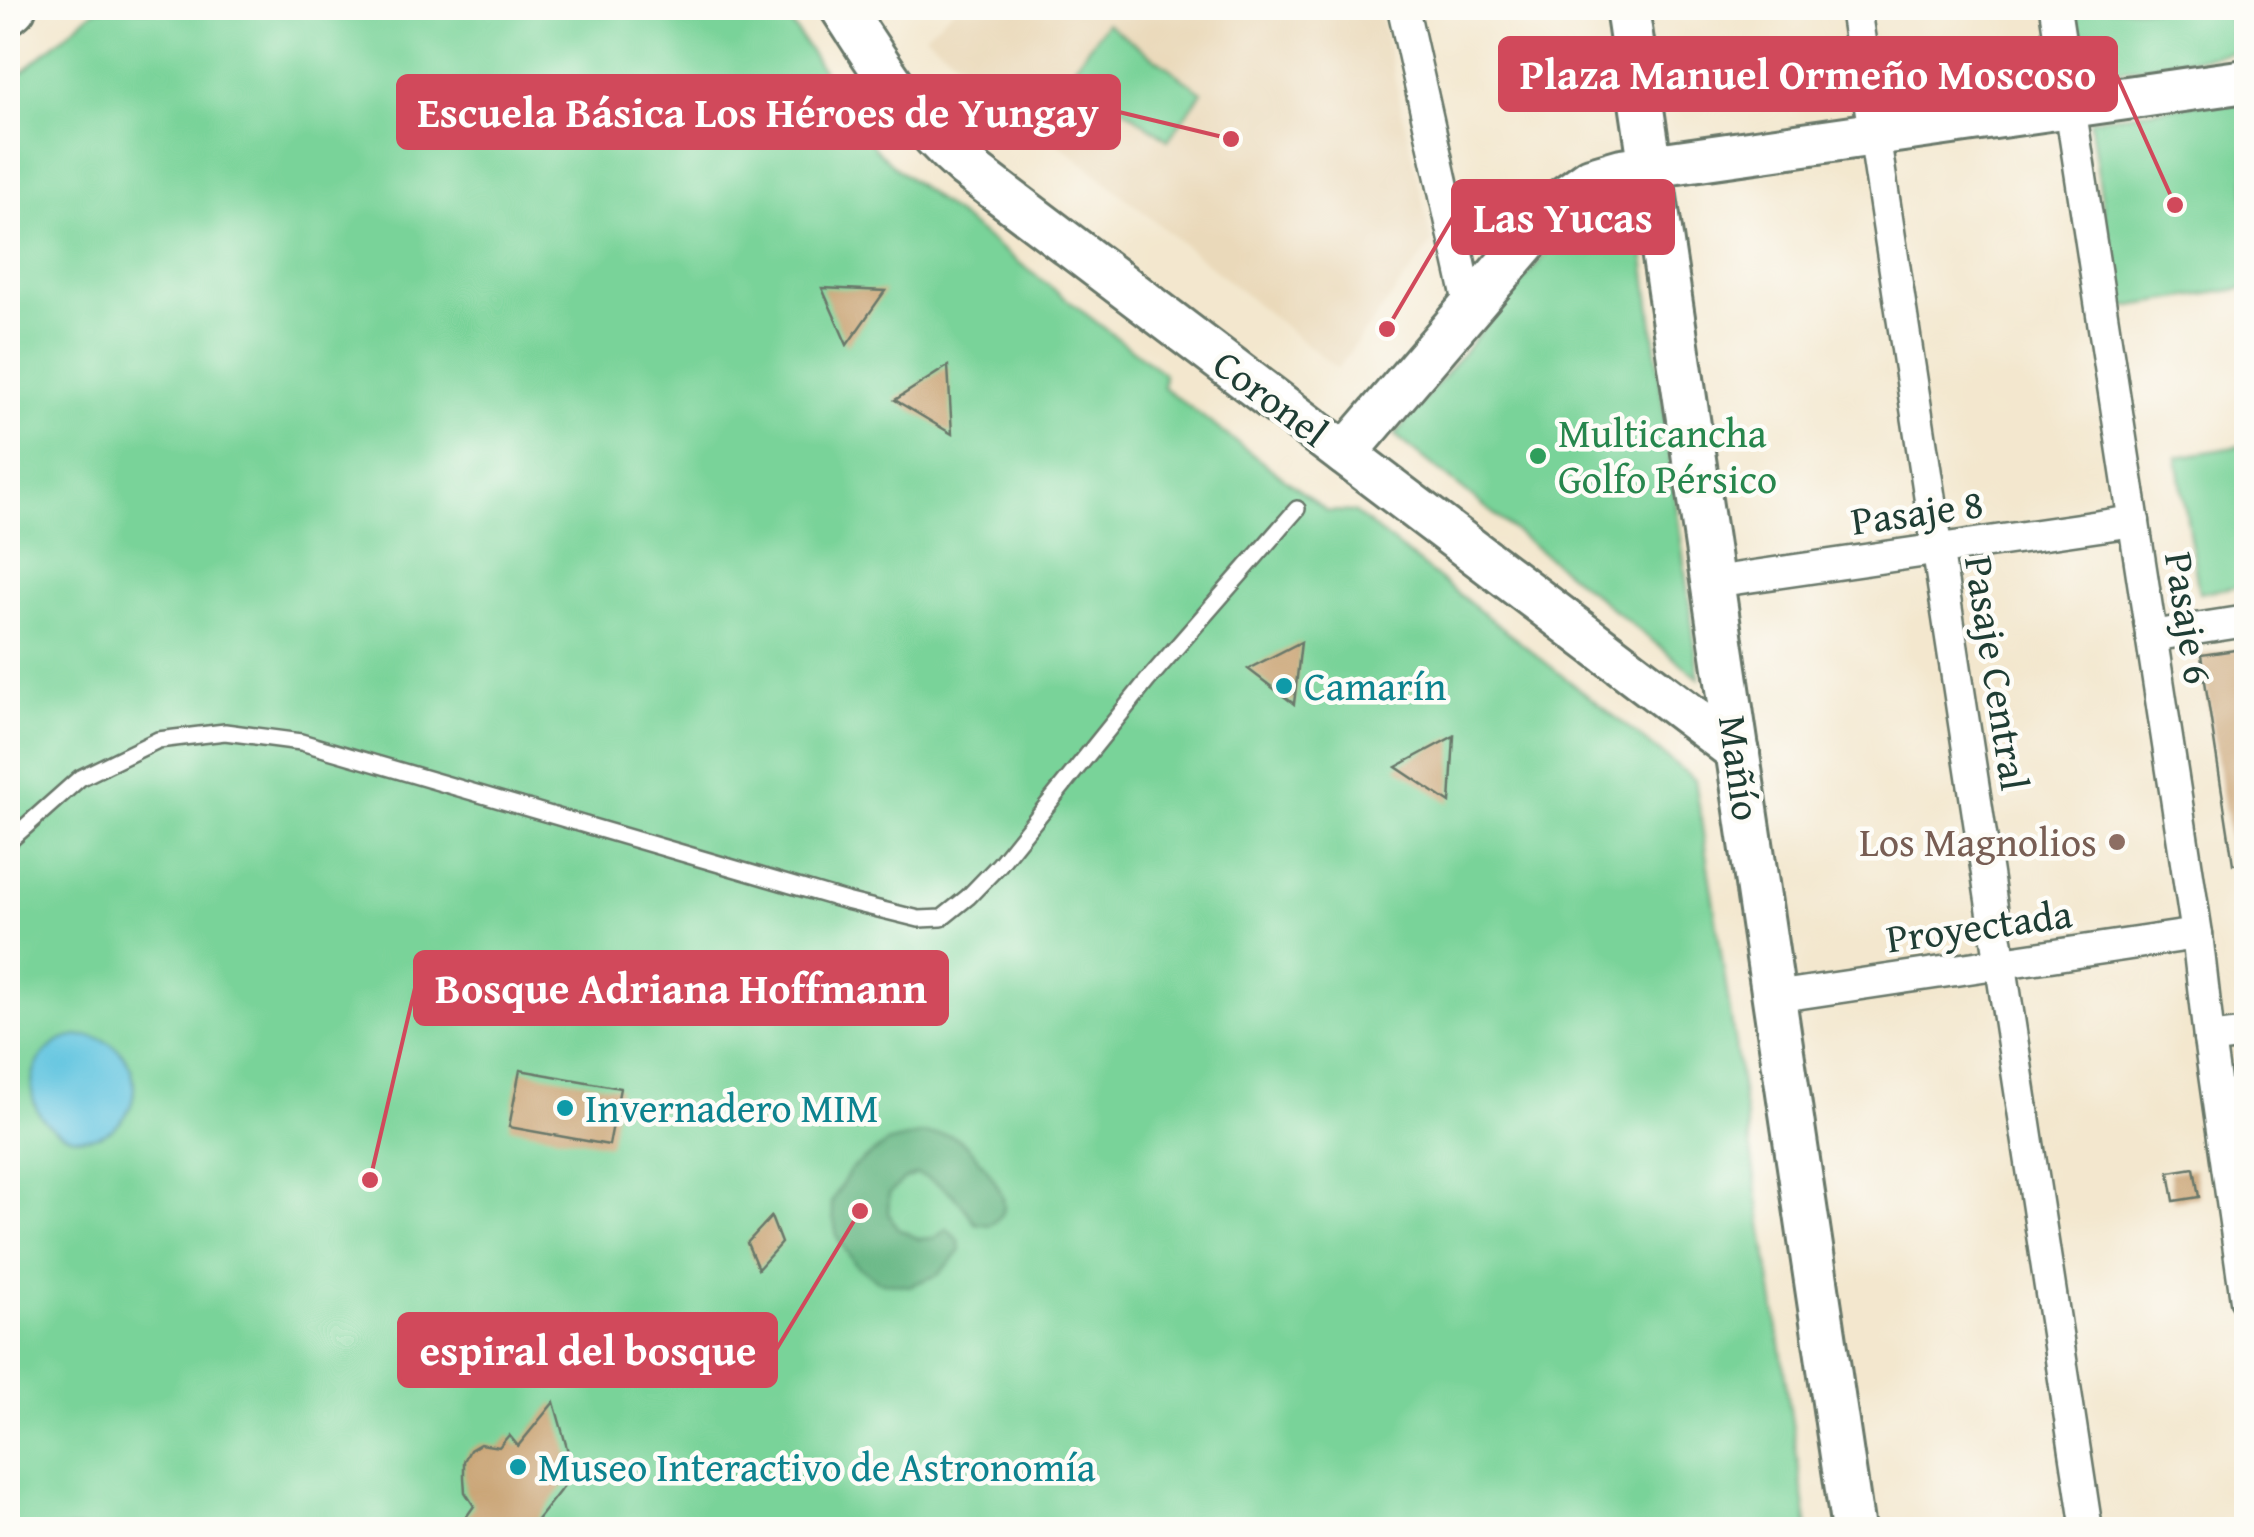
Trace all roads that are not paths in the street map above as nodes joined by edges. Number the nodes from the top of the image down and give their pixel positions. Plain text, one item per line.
1 (14, 8) edge
2 (842, 8) edge
3 (1402, 8) edge
4 (1628, 8) edge
5 (1855, 8) edge
6 (2056, 8) edge
7 (8, 13) edge
8 (2246, 82) edge
9 (2070, 107) junction
10 (1874, 134) junction
11 (1652, 167) junction
12 (1470, 308) junction
13 (1345, 454) junction
14 (1296, 509) dead end
15 (2134, 520) junction
16 (1938, 549) junction
17 (1713, 582) junction
18 (2246, 621) edge
19 (2151, 636) junction
20 (1738, 752) junction
21 (8, 842) edge
22 (2196, 934) junction
23 (2001, 963) junction
24 (1774, 997) junction
25 (2246, 1034) edge
26 (2209, 1039) junction
27 (2245, 1283) edge
28 (1852, 1530) edge
29 (2087, 1530) edge

1 - 7 street
2 - 13 street, Coronel
3 - 12 street
4 - 11 street, Mañío
5 - 10 street, Pasaje Central
6 - 9 street, Pasaje 6
8 - 9 street
9 - 10 street
9 - 15 street, Pasaje 6
10 - 11 street
10 - 16 street, Pasaje Central
11 - 12 street
11 - 17 street, Mañío
12 - 13 street
13 - 20 street, Coronel
14 - 21 lane
15 - 16 street, Pasaje 8
15 - 19 street, Pasaje 6
16 - 17 street, Pasaje 8
16 - 23 street, Pasaje Central
17 - 20 street, Mañío
18 - 19 street
19 - 22 street, Pasaje 6
20 - 24 street, Mañío
22 - 23 street, Proyectada
22 - 26 street, Pasaje 6
23 - 24 street, Proyectada
23 - 29 street, Pasaje Central
24 - 28 street, Mañío
25 - 26 street
26 - 27 street, Pasaje 6

